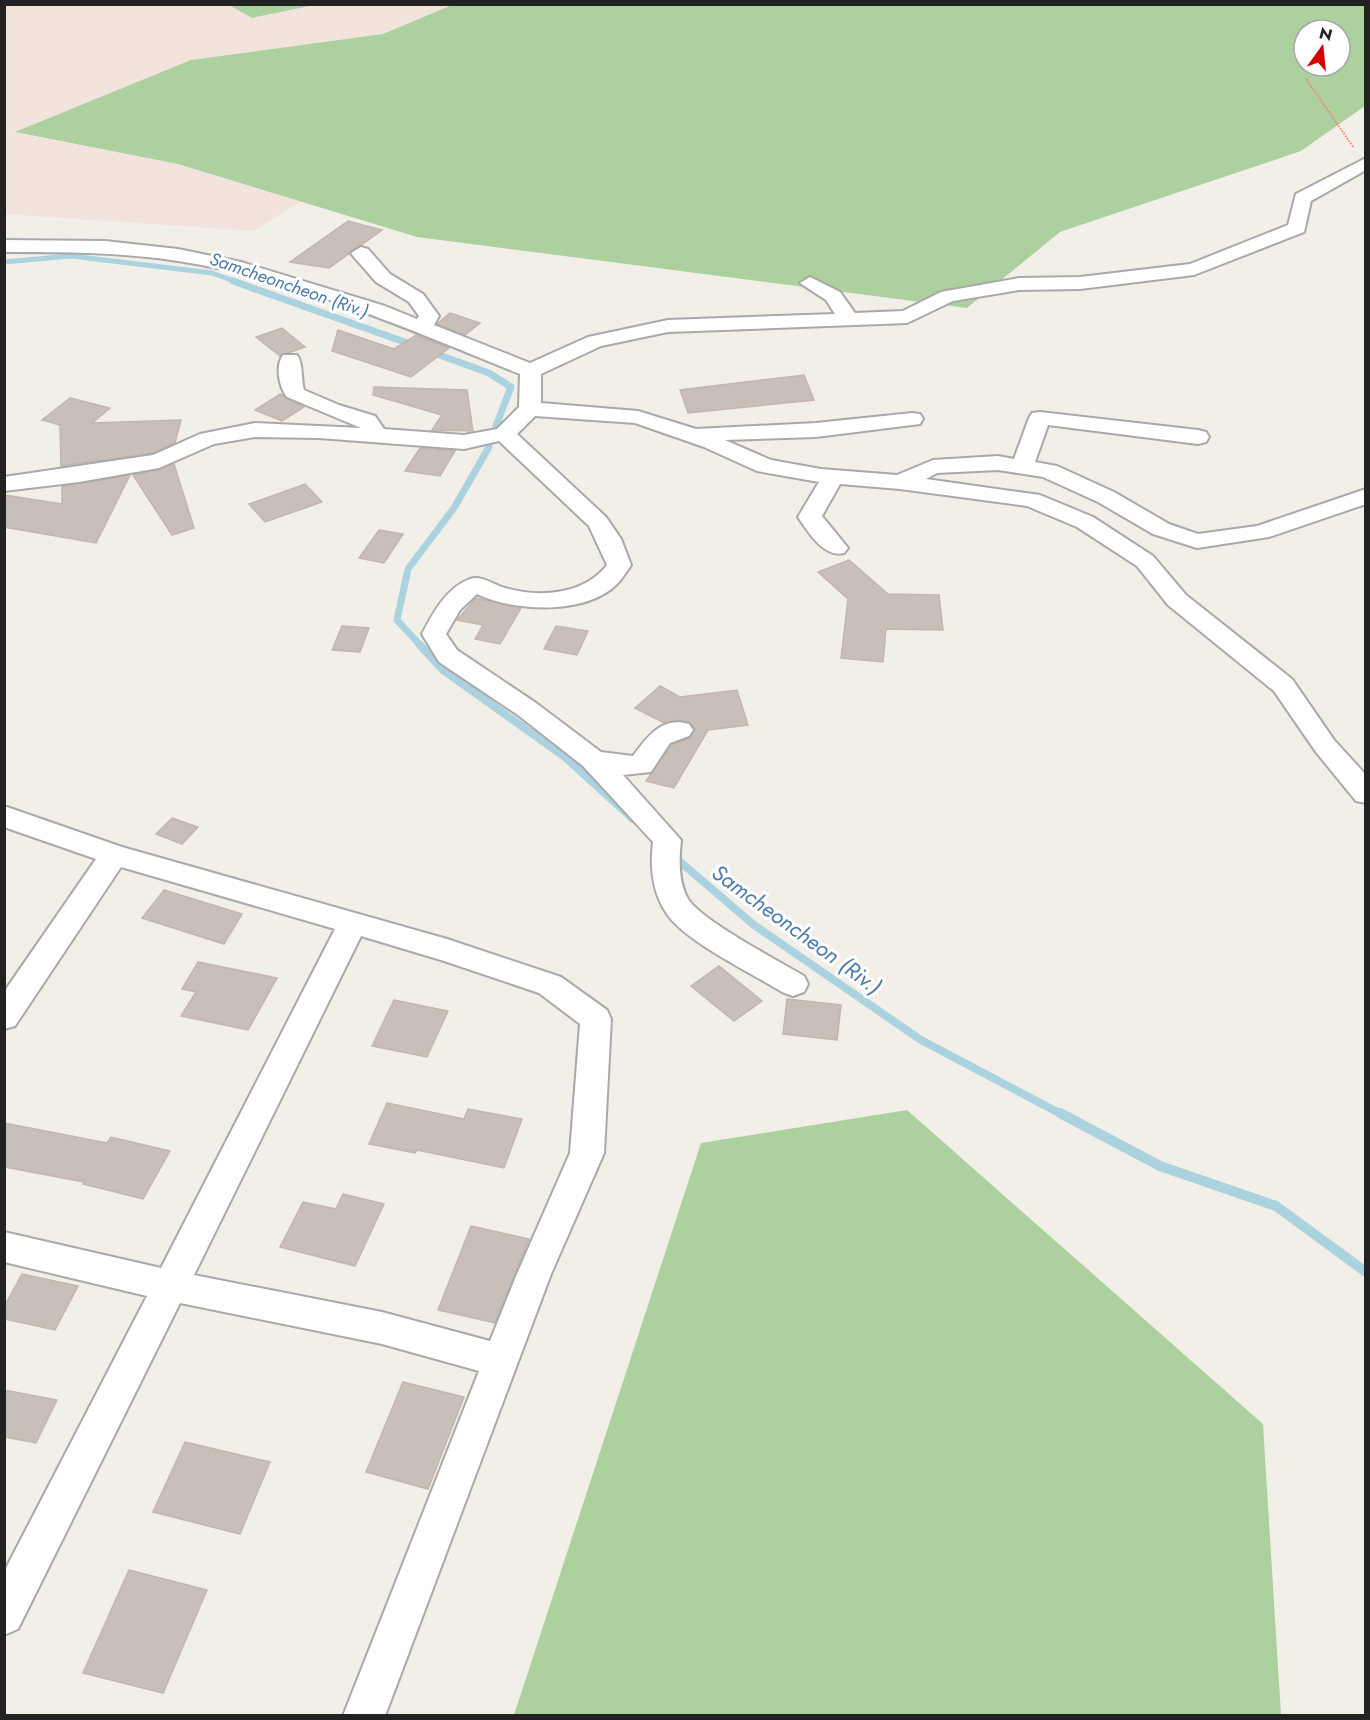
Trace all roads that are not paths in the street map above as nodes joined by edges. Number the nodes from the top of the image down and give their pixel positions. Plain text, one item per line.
1 (1365, 164) edge
2 (4, 246) edge
3 (361, 254) dead end
4 (810, 283) dead end
5 (849, 319) junction
6 (422, 328) junction
7 (290, 359) dead end
8 (531, 371) junction
9 (530, 409) junction
10 (912, 419) dead end
11 (504, 434) junction
12 (686, 434) junction
13 (379, 437) junction
14 (1198, 437) dead end
15 (1023, 467) junction
16 (832, 477) junction
17 (900, 482) junction
18 (4, 484) edge
19 (1365, 496) edge
20 (836, 548) dead end
21 (680, 730) dead end
22 (593, 760) junction
23 (1365, 794) edge
24 (4, 816) edge
25 (114, 855) junction
26 (353, 923) junction
27 (793, 984) dead end
28 (4, 1017) edge
29 (4, 1247) edge
30 (172, 1286) junction
31 (501, 1360) junction
32 (4, 1616) edge
33 (364, 1716) edge

1 - 5 street
2 - 6 street
3 - 6 street
4 - 5 street
5 - 8 street
6 - 8 street
7 - 13 street
8 - 9 street
9 - 11 street
9 - 12 street
10 - 12 street
11 - 13 street
11 - 22 street
12 - 16 street
13 - 18 street
14 - 15 street
15 - 17 street
15 - 19 street
16 - 17 street
16 - 20 street
17 - 23 street
21 - 22 street
22 - 27 street
24 - 25 street
25 - 26 street
25 - 28 street
26 - 30 street
26 - 31 street
29 - 30 street
30 - 31 street
30 - 32 street
31 - 33 street

